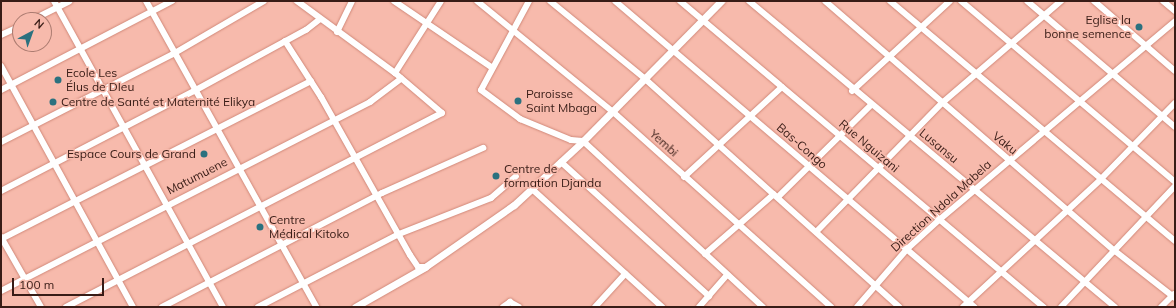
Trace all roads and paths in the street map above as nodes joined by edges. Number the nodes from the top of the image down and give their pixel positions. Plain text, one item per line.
1 (54, 1) edge
2 (70, 1) edge
3 (146, 1) edge
4 (172, 1) edge
5 (264, 1) edge
6 (297, 1) edge
7 (352, 1) edge
8 (394, 1) edge
9 (441, 1) edge
10 (477, 1) edge
11 (529, 1) edge
12 (550, 1) edge
13 (615, 1) edge
14 (680, 1) edge
15 (721, 1) edge
16 (749, 1) edge
17 (825, 1) edge
18 (890, 1) edge
19 (950, 1) edge
20 (961, 1) edge
21 (1027, 1) edge
22 (1061, 1) edge
23 (1094, 1) edge
24 (1163, 1) edge
25 (57, 8) junction
26 (151, 11) junction
27 (1175, 11) edge
28 (49, 12) edge
29 (1042, 15) junction
30 (320, 19) junction
31 (702, 20) junction
32 (1175, 21) edge
33 (427, 25) junction
34 (514, 27) junction
35 (924, 28) junction
36 (12, 30) edge
37 (337, 32) junction
38 (1, 35) edge
39 (285, 41) junction
40 (1011, 44) junction
41 (1146, 46) junction
42 (80, 50) junction
43 (673, 50) junction
44 (173, 54) junction
45 (888, 58) junction
46 (1, 66) edge
47 (491, 67) junction
48 (1175, 71) edge
49 (395, 73) junction
50 (1112, 74) junction
51 (974, 75) junction
52 (644, 78) junction
53 (401, 79) junction
54 (311, 81) junction
55 (11, 85) junction
56 (782, 87) junction
57 (102, 89) junction
58 (1, 90) edge
59 (194, 91) junction
60 (852, 91) junction
61 (1076, 102) junction
62 (942, 103) junction
63 (1175, 103) edge
64 (872, 105) junction
65 (612, 111) junction
66 (751, 116) junction
67 (1161, 116) junction
68 (334, 121) junction
69 (33, 124) junction
70 (124, 127) junction
71 (1175, 127) edge
72 (216, 130) junction
73 (1044, 133) junction
74 (910, 136) junction
75 (841, 138) junction
76 (583, 141) junction
77 (1, 142) edge
78 (718, 145) junction
79 (483, 148) dead end
80 (1131, 148) junction
81 (356, 160) junction
82 (1009, 160) junction
83 (561, 162) junction
84 (54, 163) junction
85 (146, 166) junction
86 (238, 168) junction
87 (809, 168) junction
88 (879, 168) junction
89 (516, 176) dead end
90 (684, 177) junction
91 (1100, 180) junction
92 (1175, 182) edge
93 (1175, 186) edge
94 (532, 188) junction
95 (973, 190) junction
96 (1, 191) edge
97 (776, 195) junction
98 (377, 196) junction
99 (849, 200) junction
100 (76, 202) junction
101 (167, 203) junction
102 (260, 208) junction
103 (1069, 209) junction
104 (1147, 217) junction
105 (939, 220) junction
106 (738, 226) junction
107 (817, 231) junction
108 (399, 234) junction
109 (1, 238) edge
110 (98, 241) junction
111 (1035, 241) junction
112 (1175, 241) edge
113 (190, 244) junction
114 (282, 246) junction
115 (907, 249) junction
116 (1115, 251) junction
117 (705, 254) junction
118 (425, 267) junction
119 (1000, 271) junction
120 (625, 274) junction
121 (726, 275) junction
122 (24, 279) junction
123 (118, 280) junction
124 (1083, 280) junction
125 (210, 284) junction
126 (303, 284) junction
127 (874, 284) junction
128 (1, 292) edge
129 (709, 296) junction
130 (1174, 296) edge
131 (969, 302) junction
132 (41, 307) edge
133 (66, 307) edge
134 (133, 307) edge
135 (162, 307) edge
136 (222, 307) edge
137 (258, 307) edge
138 (316, 307) edge
139 (355, 307) edge
140 (503, 307) edge
141 (519, 307) edge
142 (595, 307) edge
143 (662, 307) edge
144 (699, 307) edge
145 (763, 307) edge
146 (831, 307) edge
147 (857, 307) edge
148 (899, 307) edge
149 (963, 307) edge
150 (975, 307) edge
151 (1044, 307) edge
152 (1061, 307) edge
153 (1115, 307) edge
154 (1161, 307) edge

1 - 25 street
2 - 25 street
3 - 26 street
4 - 26 street
5 - 44 street
6 - 30 street
7 - 37 street
8 - 33 street
9 - 33 street
10 - 34 street, Yembi
11 - 34 street
12 - 52 street
13 - 43 street, Bas-Congo
14 - 31 street, Rue Nguizani
15 - 31 street
16 - 60 street, Lusansu
17 - 45 street, Vaku
18 - 35 street
19 - 35 street
20 - 40 street
21 - 29 street
22 - 29 street
23 - 41 street
24 - 27 street
25 - 28 street
25 - 42 street
26 - 42 street
26 - 44 street
29 - 40 street
29 - 50 street
30 - 37 street
30 - 39 street
31 - 43 street
31 - 56 street, Rue Nguizani
32 - 41 street, Direction Ndola Mabela
33 - 47 street
33 - 49 street
34 - 47 street
34 - 65 street, Yembi
35 - 45 street
35 - 51 street
36 - 38 street
37 - 49 street
39 - 54 street
39 - 59 street
40 - 51 street
40 - 61 street
41 - 48 street
41 - 50 street, Direction Ndola Mabela
42 - 55 street
42 - 57 street
43 - 52 street
43 - 66 street, Bas-Congo
44 - 57 street
44 - 59 street
45 - 60 street
45 - 62 street, Vaku
46 - 55 street
47 - 76 street
49 - 53 street
50 - 61 street, Direction Ndola Mabela
50 - 67 street
51 - 62 street
51 - 73 street
52 - 65 street
52 - 78 street
53 - 68 street, Matumuene
53 - 81 street
54 - 68 street
54 - 72 street
55 - 58 street
55 - 69 street
56 - 66 street
56 - 75 street, Rue Nguizani
57 - 69 street
57 - 70 street
59 - 70 street
59 - 72 street
60 - 64 street, Lusansu
61 - 73 street, Direction Ndola Mabela
61 - 80 street
62 - 74 street
62 - 82 street, Vaku
63 - 67 street
64 - 74 street, Lusansu
64 - 75 street
65 - 76 street
65 - 90 street, Yembi
66 - 78 street
66 - 87 street, Bas-Congo
67 - 71 street
67 - 80 street
68 - 81 street
68 - 86 street, Matumuene
69 - 77 street
69 - 84 street
70 - 84 street
70 - 85 street
72 - 85 street
72 - 86 street
73 - 82 street, Direction Ndola Mabela
73 - 91 street
74 - 88 street
74 - 95 street, Lusansu
75 - 87 street
75 - 88 street, Rue Nguizani
76 - 83 street
76 - 117 street
78 - 90 street
78 - 97 street
79 - 98 street
80 - 91 street
80 - 92 street
81 - 98 street
81 - 102 street
82 - 95 street, Direction Ndola Mabela
82 - 103 street, Vaku
83 - 94 street
83 - 129 street
84 - 96 street
84 - 100 street
85 - 100 street
85 - 101 street
86 - 101 street, Matumuene
86 - 102 street
87 - 97 street
87 - 99 street, Bas-Congo
88 - 99 street
88 - 105 street, Rue Nguizani
89 - 108 street
90 - 106 street, Yembi
91 - 103 street
91 - 104 street
93 - 104 street
94 - 118 street
94 - 120 street
95 - 105 street, Direction Ndola Mabela
95 - 111 street, Lusansu
97 - 106 street
97 - 107 street
98 - 108 street
98 - 114 street
99 - 107 street
99 - 115 street, Bas-Congo
100 - 109 street
100 - 110 street
101 - 110 street, Matumuene
101 - 113 street
102 - 113 street
102 - 114 street
103 - 111 street
103 - 116 street, Vaku
104 - 112 street
104 - 116 street
105 - 115 street, Direction Ndola Mabela
105 - 119 street, Rue Nguizani
106 - 117 street
106 - 146 street, Yembi
107 - 127 street
108 - 118 street
108 - 126 street
109 - 122 street
110 - 122 street, Matumuene
110 - 123 street
111 - 119 street
111 - 124 street, Lusansu
113 - 123 street
113 - 125 street
114 - 125 street
114 - 126 street
115 - 127 street, Direction Ndola Mabela
115 - 131 street, Bas-Congo
116 - 124 street
116 - 130 street, Vaku
117 - 121 street
118 - 139 street
119 - 131 street
119 - 151 street, Rue Nguizani
120 - 142 street
120 - 143 street
121 - 129 street
121 - 145 street
122 - 128 street, Matumuene
122 - 132 street
123 - 133 street
123 - 134 street
124 - 152 street
124 - 153 street, Lusansu
125 - 135 street
125 - 136 street
126 - 137 street
126 - 138 street
127 - 147 street, Direction Ndola Mabela
127 - 148 street
129 - 144 street
130 - 154 street
131 - 149 street
131 - 150 street, Bas-Congo
140 - 141 street

